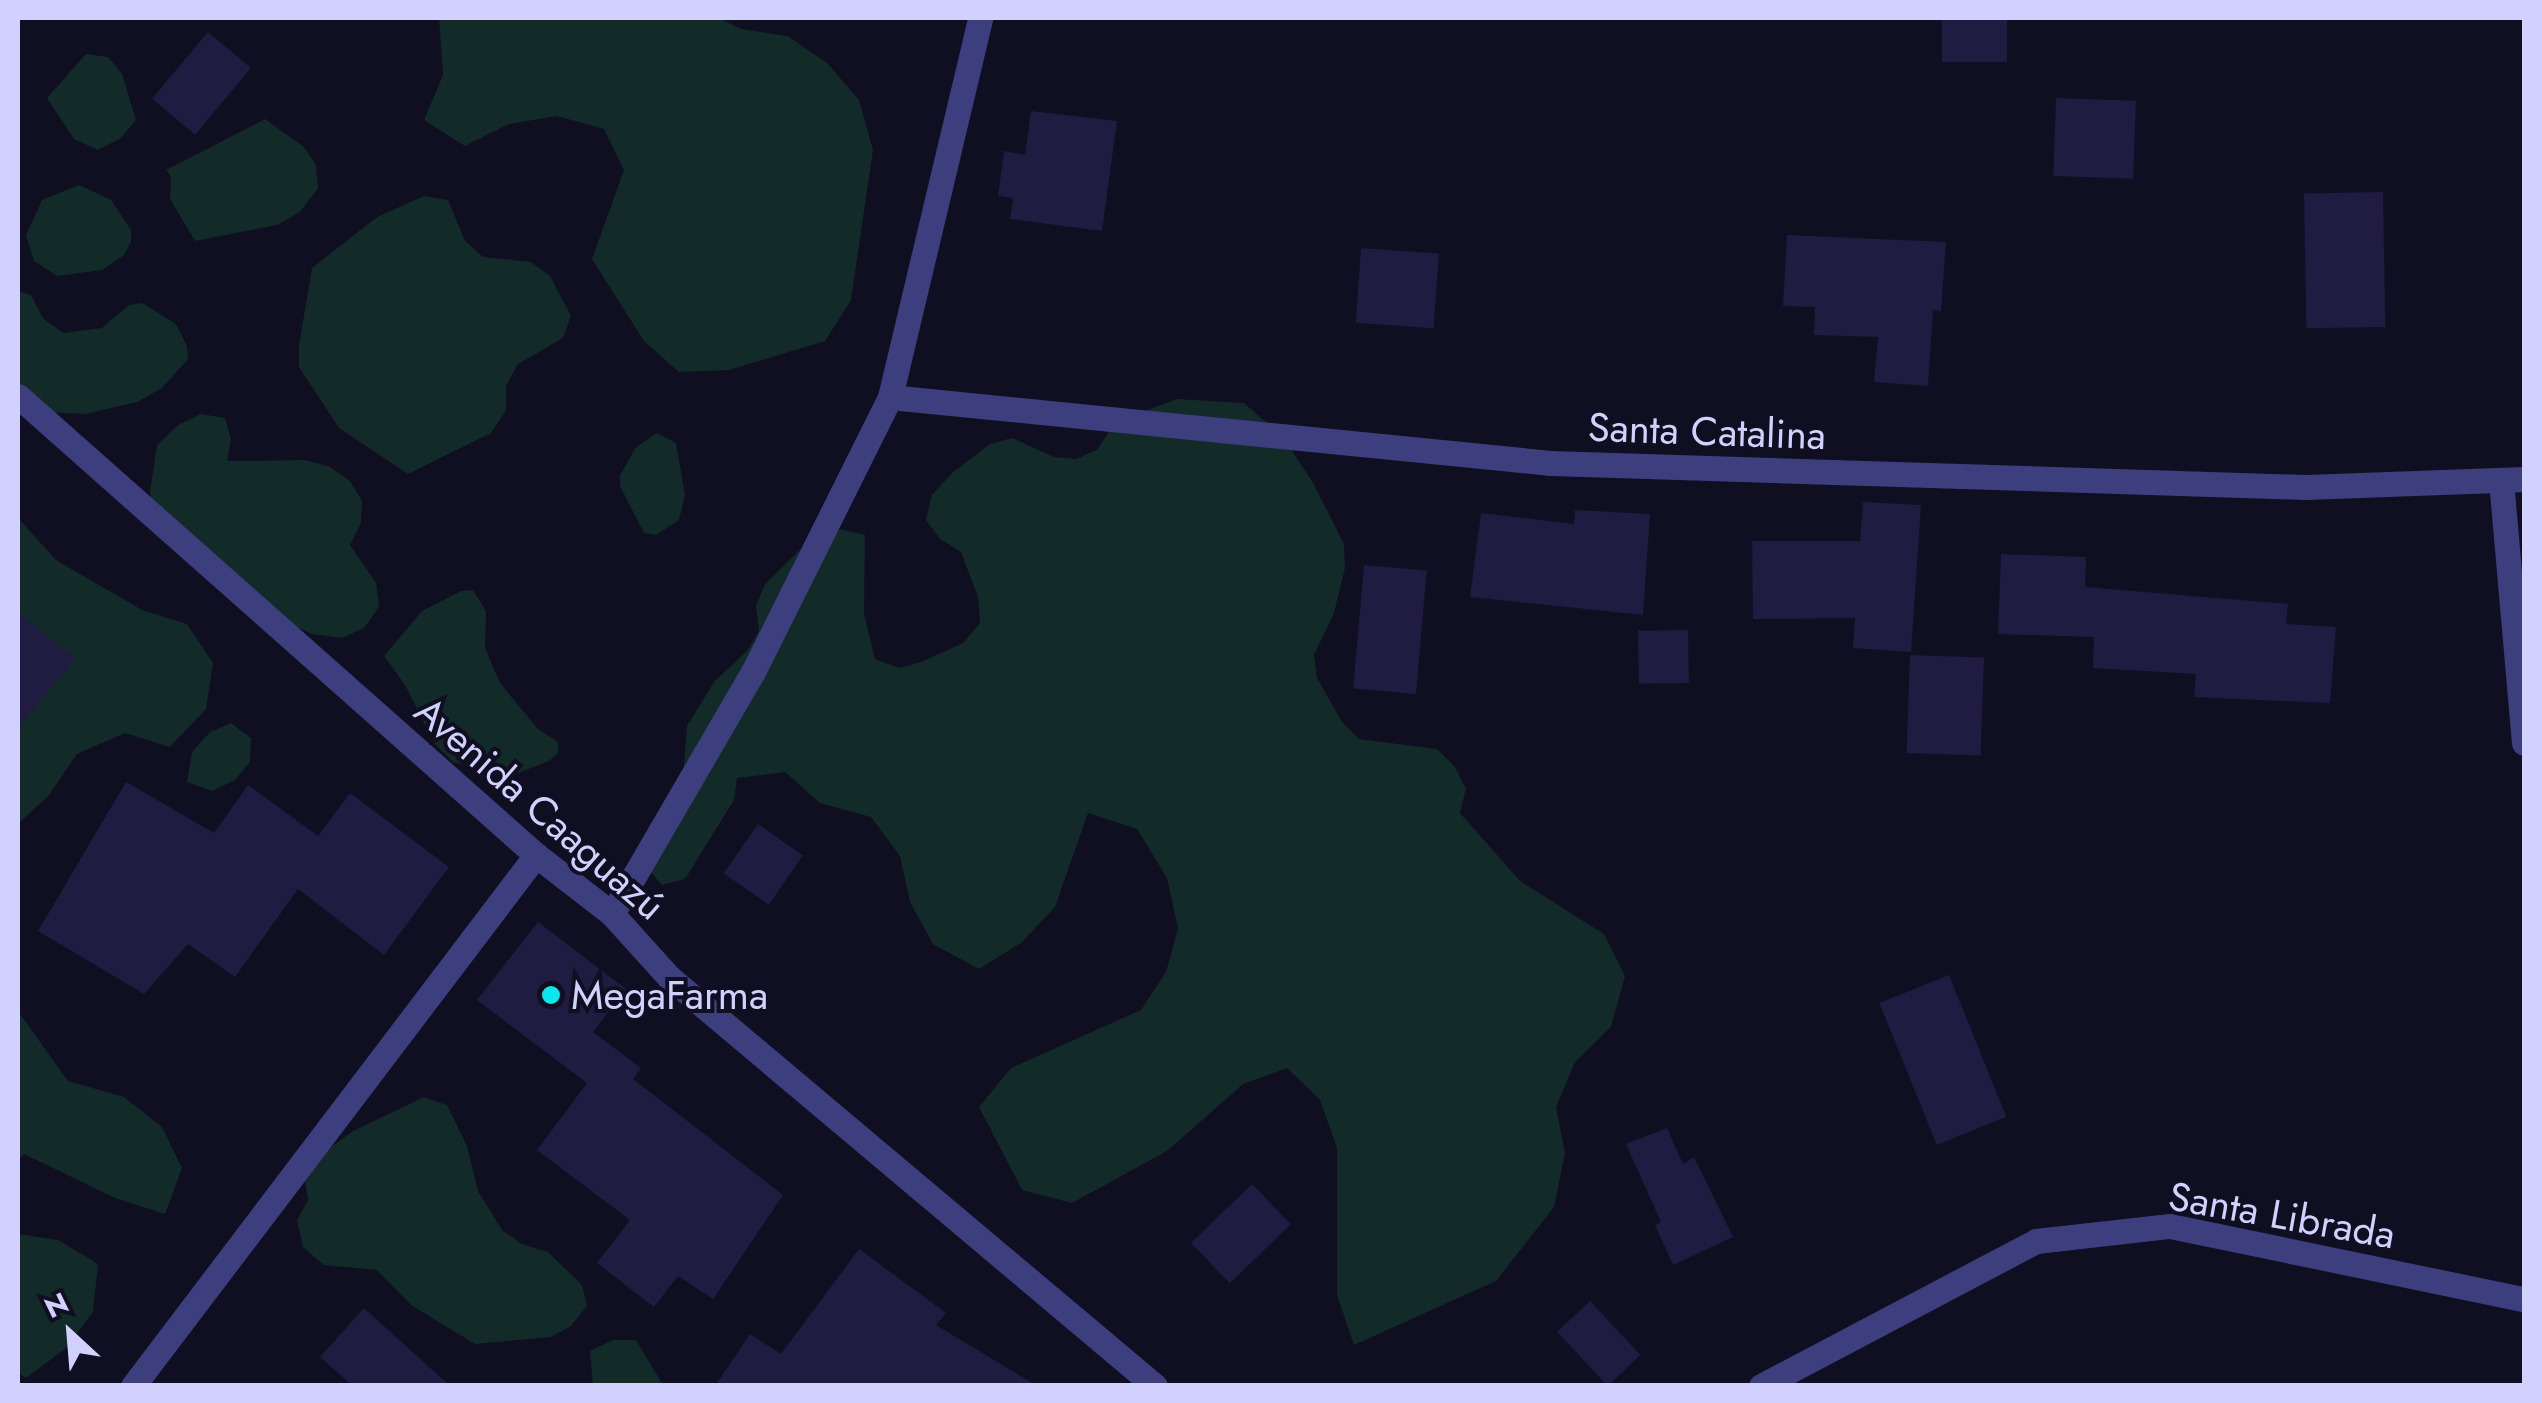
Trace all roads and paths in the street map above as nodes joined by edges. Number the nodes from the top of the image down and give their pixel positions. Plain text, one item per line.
1 (980, 18) edge
2 (18, 396) edge
3 (890, 398) junction
4 (2513, 480) edge
5 (2524, 743) edge
6 (536, 856) junction
7 (612, 914) junction
8 (2524, 1298) edge
9 (133, 1386) edge
10 (1155, 1386) edge
11 (1761, 1386) edge

1 - 3 street
2 - 6 street, Avenida Caaguazú
3 - 4 street, Santa Catalina
3 - 7 street
4 - 5 street
6 - 7 street, Avenida Caaguazú
6 - 9 street
7 - 10 street, Avenida Caaguazú
8 - 11 street, Santa Librada

